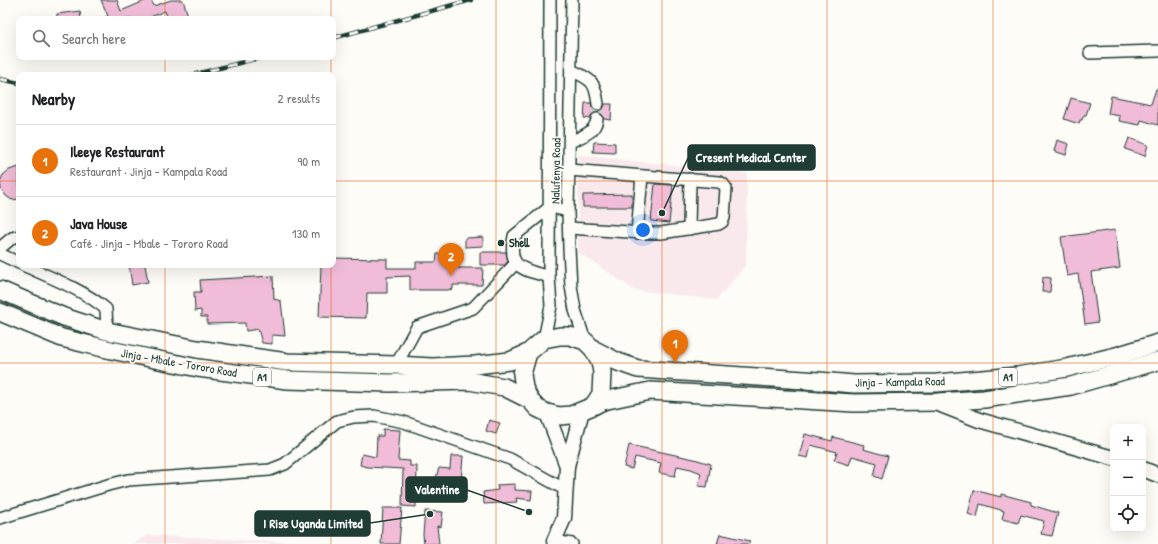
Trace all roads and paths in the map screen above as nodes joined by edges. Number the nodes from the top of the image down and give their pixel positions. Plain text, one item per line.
1 (550, 0) edge
2 (572, 0) edge
3 (1158, 51) edge
4 (1090, 53) dead end
5 (571, 70) junction
6 (598, 104) tunnel mouth
7 (597, 119) tunnel mouth
8 (570, 142) junction
9 (569, 170) junction
10 (642, 176) junction
11 (690, 179) junction
12 (550, 207) junction
13 (568, 211) junction
14 (569, 228) junction
15 (689, 229) junction
16 (637, 233) junction
17 (16, 237) edge
18 (0, 248) edge
19 (0, 254) edge
20 (16, 262) edge
21 (515, 264) junction
22 (29, 268) edge
23 (549, 277) junction
24 (0, 290) edge
25 (0, 312) edge
26 (107, 331) junction
27 (544, 339) junction
28 (1158, 343) edge
29 (589, 345) junction
30 (528, 353) junction
31 (1158, 361) edge
32 (396, 365) junction
33 (530, 400) junction
34 (934, 402) junction
35 (587, 409) junction
36 (547, 413) junction
37 (1110, 457) edge
38 (567, 466) junction
39 (1146, 470) edge
40 (1158, 475) edge
41 (566, 490) junction
42 (0, 518) edge
43 (554, 542) edge
44 (572, 544) edge

1 - 12 street, Nalufenya Road
2 - 5 street, Nalufenya Road
3 - 4 street
5 - 6 street
5 - 8 street, Nalufenya Road
7 - 8 street
8 - 9 street, Nalufenya Road
9 - 10 street
9 - 13 street, Nalufenya Road
10 - 11 street
10 - 16 street
11 - 15 street
11 - 15 street
12 - 13 street
12 - 21 street
12 - 23 street, Nalufenya Road
13 - 14 street, Nalufenya Road
14 - 16 street
14 - 29 street, Nalufenya Road
15 - 16 street
17 - 18 street
19 - 20 street
21 - 23 street
21 - 32 street
22 - 26 street
23 - 27 street, Nalufenya Road
24 - 26 highway, Jinja - Mbale - Tororo Road / A1
25 - 33 highway, Jinja - Mbale - Tororo Road / A1
26 - 32 highway, Jinja - Mbale - Tororo Road / A1
27 - 29 highway, A1
27 - 30 highway, A1
28 - 29 highway, Jinja - Kampala Road / A1
29 - 35 highway
30 - 32 highway, Jinja - Mbale - Tororo Road / A1
30 - 33 highway
31 - 34 highway, Jinja - Kampala Road / A1
33 - 36 highway, A1
34 - 35 highway, Jinja - Kampala Road / A1
34 - 37 main road
35 - 36 highway, A1
35 - 38 main road
36 - 38 main road
38 - 41 main road
39 - 40 main road
41 - 42 street
41 - 43 main road
43 - 44 street

